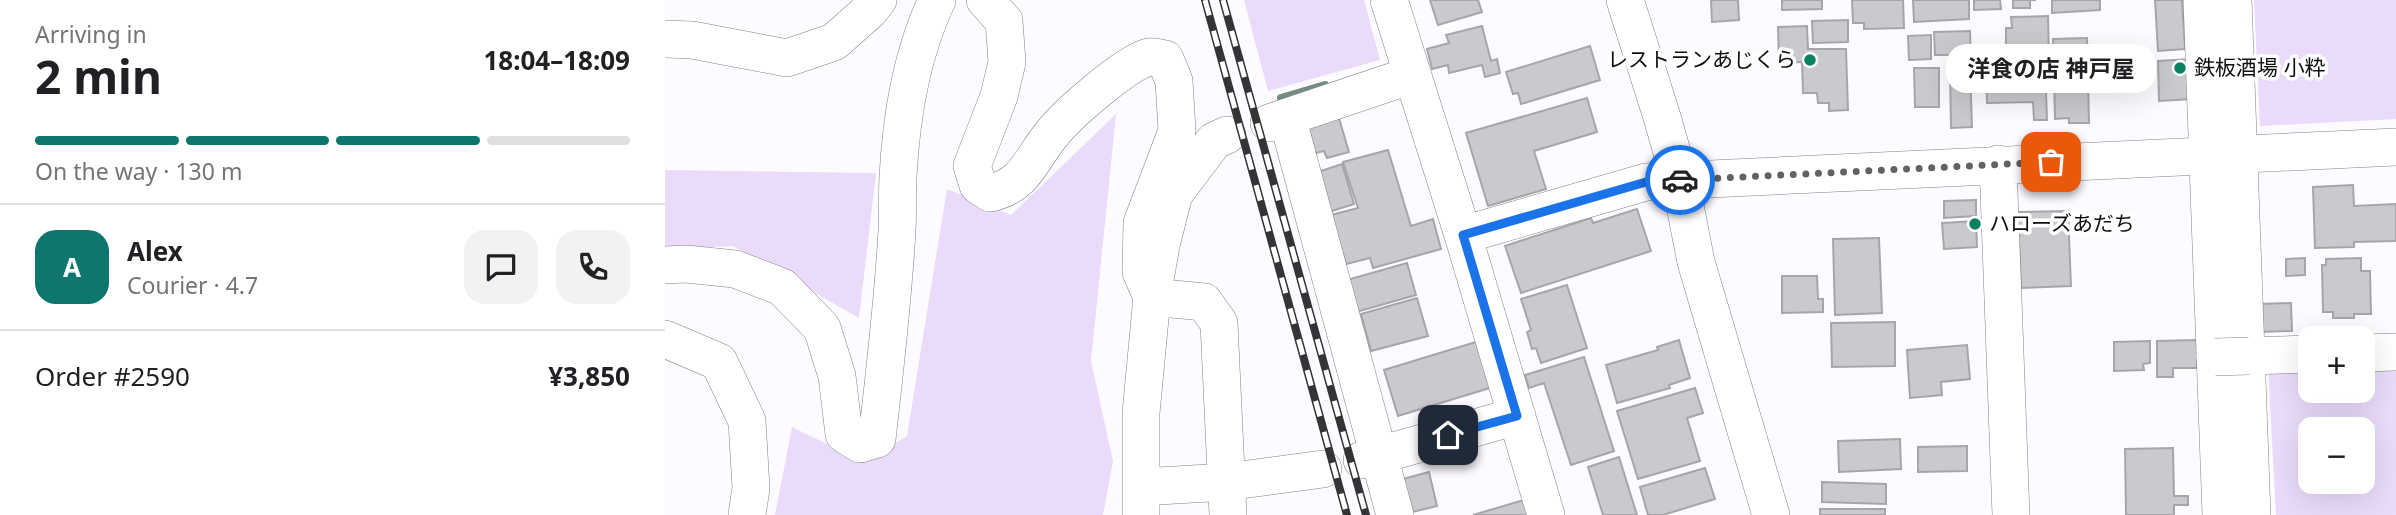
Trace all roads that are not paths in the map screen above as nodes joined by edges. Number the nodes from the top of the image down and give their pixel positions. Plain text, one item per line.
1 (878, 0) edge
2 (937, 0) edge
3 (985, 0) edge
4 (1389, 0) edge
5 (1625, 0) edge
6 (2201, 0) edge
7 (2233, 0) edge
8 (665, 39) edge
9 (1412, 75) junction
10 (1227, 135) dead end
11 (2396, 147) edge
12 (2224, 154) junction
13 (1998, 164) junction
14 (1680, 180) junction
15 (1463, 235) junction
16 (665, 265) edge
17 (1151, 297) junction
18 (665, 339) edge
19 (2396, 352) edge
20 (2375, 353) edge
21 (2298, 354) edge
22 (2232, 357) junction
23 (1517, 416) junction
24 (1371, 457) junction
25 (1323, 469) dead end
26 (1227, 498) edge
27 (1141, 501) edge
28 (747, 515) edge
29 (1395, 515) edge
30 (1546, 515) edge
31 (1771, 515) edge
32 (2011, 515) edge
33 (2221, 515) edge
34 (2252, 515) edge

1 - 8 street
2 - 16 street
3 - 17 street
4 - 9 street
5 - 14 street
6 - 12 street
7 - 12 street
9 - 15 street
9 - 24 street
10 - 17 street
11 - 12 street
12 - 13 street
12 - 22 street
12 - 34 street
13 - 14 street
13 - 32 street
14 - 15 street
14 - 31 street
15 - 23 street
17 - 26 street
17 - 27 street
18 - 28 street
19 - 20 street
21 - 22 street
22 - 33 street
23 - 24 street
23 - 30 street
24 - 29 street
25 - 26 street
26 - 27 street

